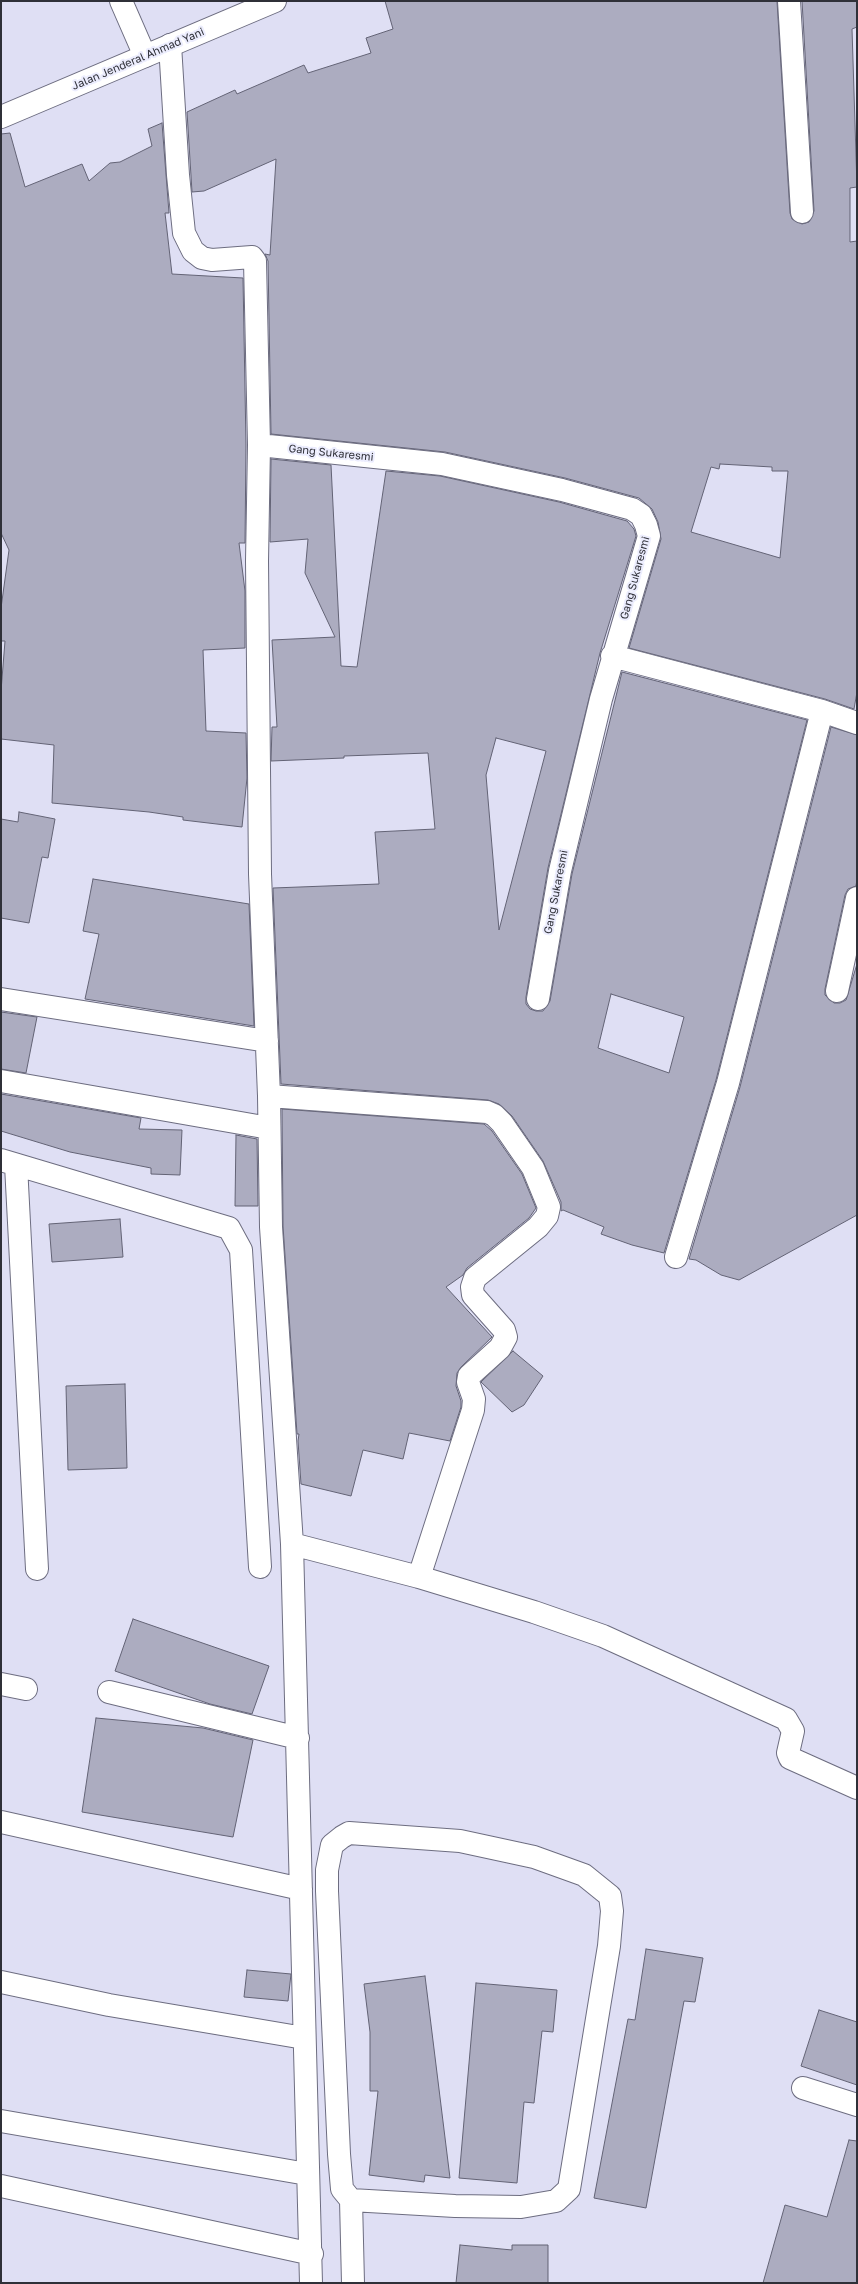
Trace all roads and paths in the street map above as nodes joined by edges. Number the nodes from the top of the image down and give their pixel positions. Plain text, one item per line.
1 (121, 1) edge
2 (275, 1) edge
3 (788, 1) edge
4 (170, 45) junction
5 (145, 56) junction
6 (1, 117) edge
7 (802, 212) dead end
8 (259, 445) junction
9 (612, 656) junction
10 (822, 711) junction
11 (857, 723) edge
12 (857, 898) edge
13 (837, 991) dead end
14 (1, 999) edge
15 (538, 999) dead end
16 (267, 1041) junction
17 (1, 1081) edge
18 (269, 1096) junction
19 (269, 1128) junction
20 (9, 1162) edge
21 (676, 1257) dead end
22 (292, 1544) junction
23 (260, 1567) dead end
24 (37, 1569) dead end
25 (420, 1577) junction
26 (1, 1684) edge
27 (26, 1689) dead end
28 (109, 1692) dead end
29 (298, 1738) junction
30 (857, 1788) edge
31 (1, 1822) edge
32 (301, 1889) junction
33 (1, 1982) edge
34 (304, 2038) junction
35 (803, 2088) dead end
36 (857, 2105) edge
37 (1, 2121) edge
38 (307, 2174) junction
39 (1, 2186) edge
40 (351, 2200) junction
41 (312, 2254) junction
42 (311, 2283) edge
43 (353, 2283) edge

1 - 5 street
2 - 4 street, Jalan Jenderal Ahmad Yani
3 - 7 street
4 - 5 street, Jalan Jenderal Ahmad Yani
4 - 8 street
5 - 6 street, Jalan Jenderal Ahmad Yani
8 - 9 street, Gang Sukaresmi
8 - 16 street
9 - 10 street
9 - 15 street, Gang Sukaresmi
10 - 11 street
10 - 21 street
12 - 13 street
14 - 16 street
16 - 18 street
17 - 19 street
18 - 19 street
18 - 25 street
19 - 22 street
20 - 23 street
20 - 24 street
22 - 25 street
22 - 29 street
25 - 30 street
26 - 27 street
28 - 29 street
29 - 32 street
31 - 32 street
32 - 34 street
33 - 34 street
34 - 38 street
35 - 36 street
37 - 38 street
38 - 41 street
39 - 41 street
40 - 40 street
40 - 43 street
41 - 42 street

